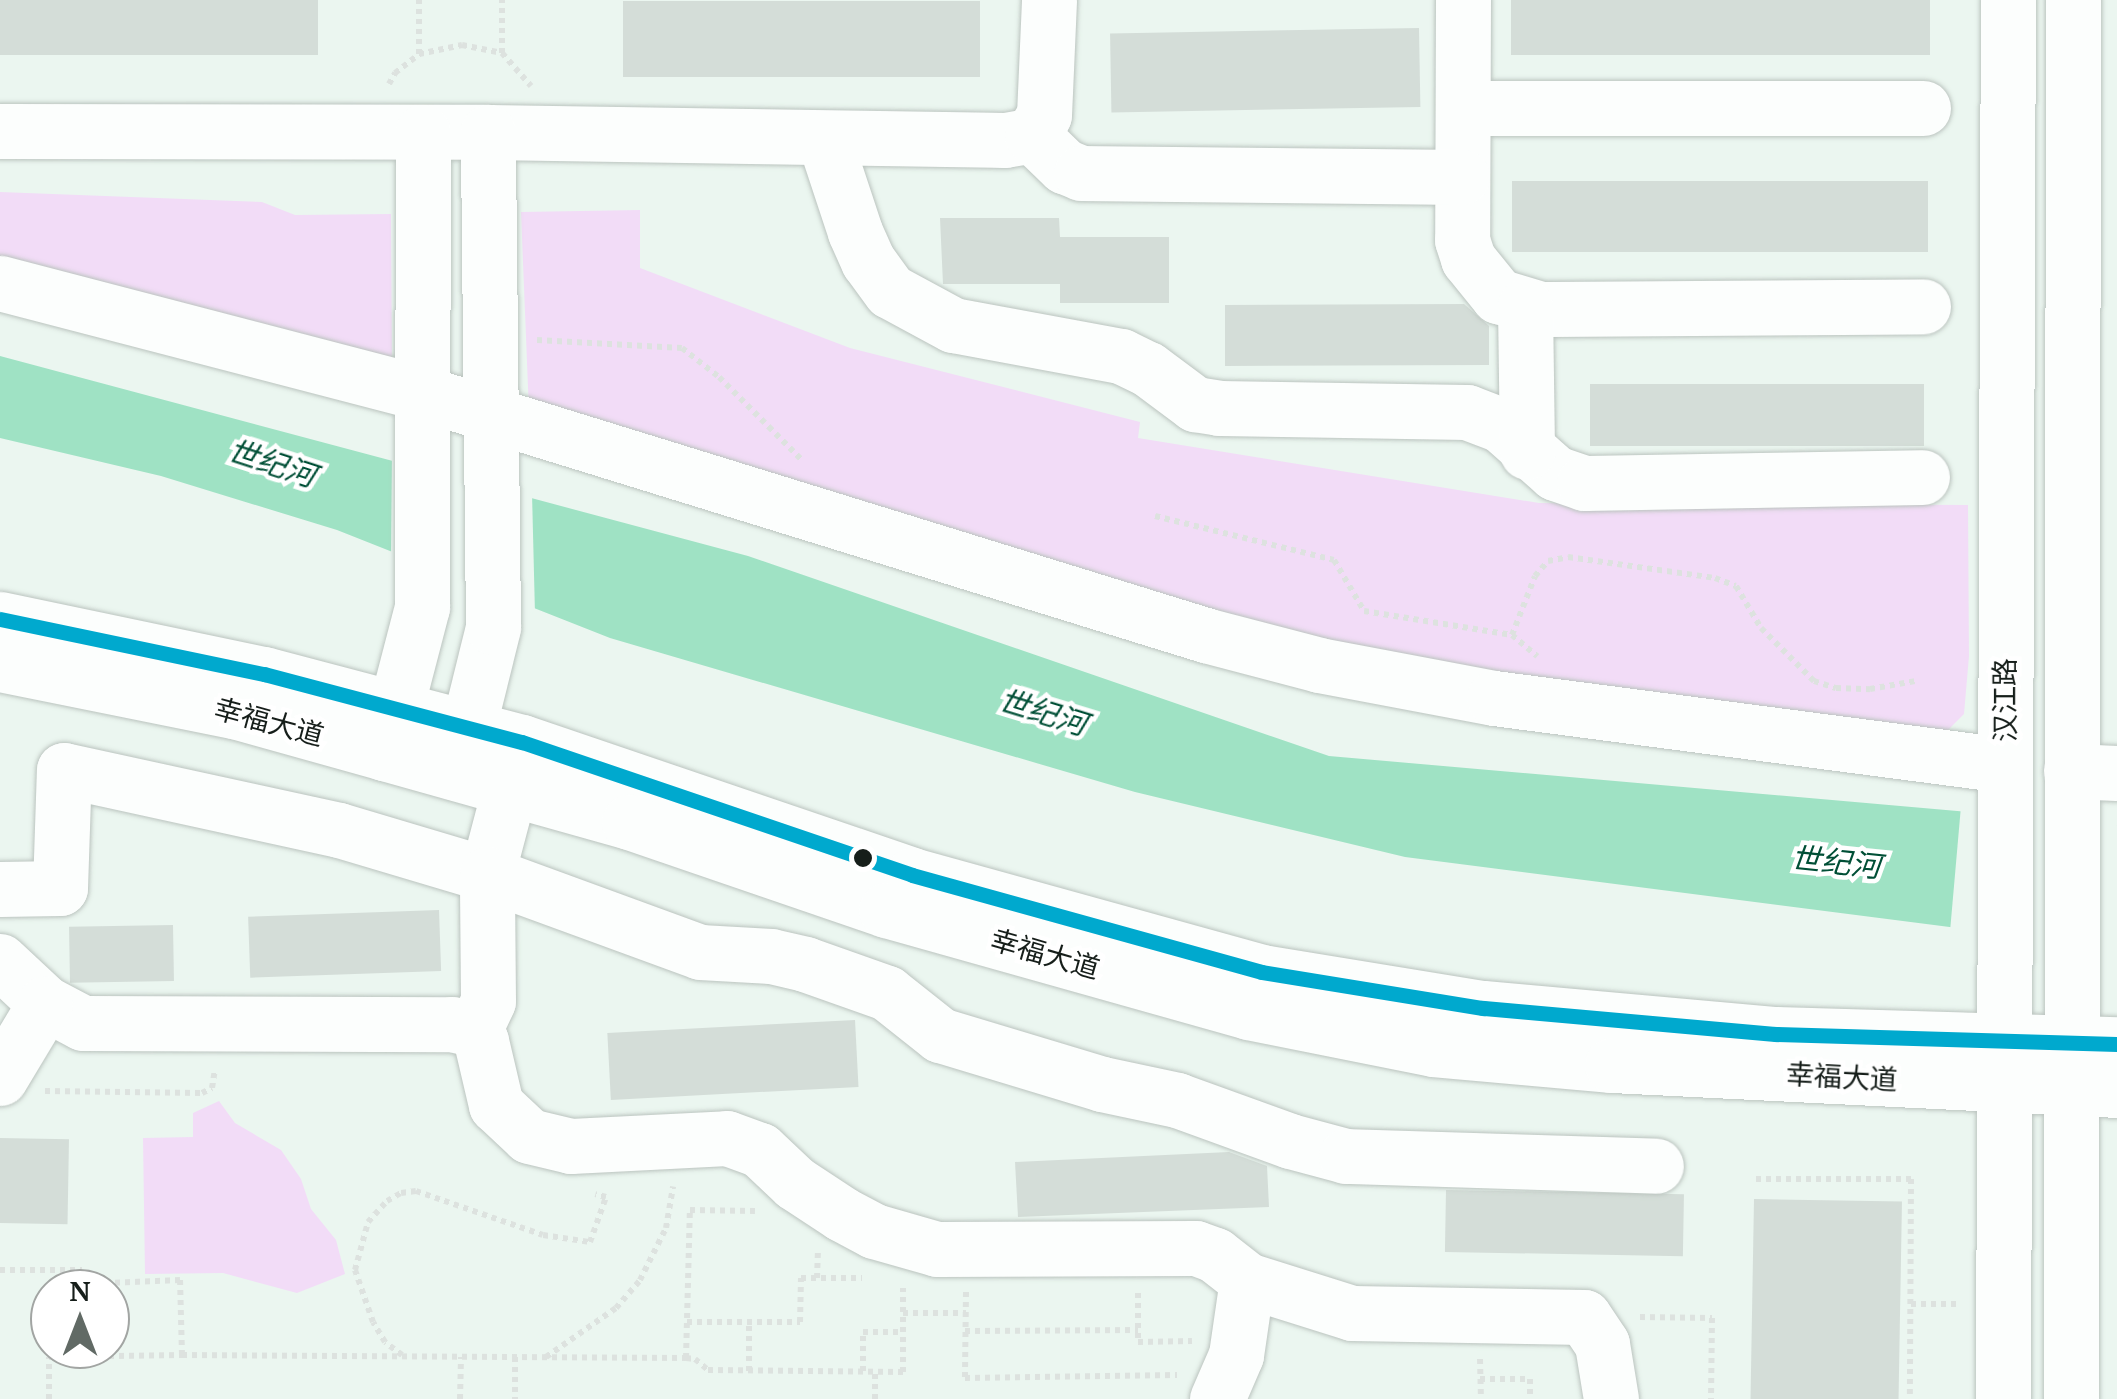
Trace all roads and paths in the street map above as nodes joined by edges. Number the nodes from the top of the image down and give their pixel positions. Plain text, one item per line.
1 (419, 0) edge
2 (502, 0) edge
3 (1050, 0) edge
4 (1463, 0) edge
5 (2008, 0) edge
6 (2073, 0) edge
7 (502, 53) junction
8 (419, 54) junction
9 (1463, 108) junction
10 (1923, 108) dead end
11 (0, 131) edge
12 (397, 132) junction
13 (488, 132) junction
14 (549, 133) junction
15 (1032, 134) junction
16 (824, 138) junction
17 (1462, 178) junction
18 (0, 283) edge
19 (1525, 306) junction
20 (1923, 306) dead end
21 (490, 338) junction
22 (422, 396) junction
23 (490, 413) junction
24 (1527, 452) junction
25 (810, 468) dead end
26 (1922, 477) dead end
27 (1155, 516) dead end
28 (0, 620) edge
29 (0, 664) edge
30 (1916, 681) dead end
31 (390, 730) junction
32 (489, 758) junction
33 (2005, 779) junction
34 (2086, 782) edge
35 (487, 874) junction
36 (0, 889) edge
37 (0, 961) edge
38 (45, 1003) junction
39 (474, 1031) junction
40 (217, 1054) dead end
41 (2004, 1063) junction
42 (2094, 1066) edge
43 (1, 1077) edge
44 (1656, 1166) dead end
45 (1756, 1179) dead end
46 (674, 1181) dead end
47 (588, 1192) dead end
48 (763, 1211) dead end
49 (818, 1245) dead end
50 (0, 1270) edge
51 (30, 1270) edge
52 (966, 1276) dead end
53 (1137, 1276) dead end
54 (818, 1278) junction
55 (869, 1278) dead end
56 (903, 1279) dead end
57 (1247, 1280) junction
58 (130, 1283) edge
59 (903, 1312) junction
60 (966, 1312) junction
61 (1584, 1317) junction
62 (687, 1322) junction
63 (749, 1322) junction
64 (1138, 1330) junction
65 (965, 1331) junction
66 (903, 1332) junction
67 (1239, 1340) junction
68 (130, 1354) edge
69 (182, 1355) junction
70 (404, 1356) junction
71 (461, 1357) junction
72 (514, 1357) junction
73 (545, 1358) junction
74 (686, 1358) junction
75 (49, 1369) edge
76 (749, 1371) junction
77 (863, 1371) junction
78 (875, 1371) junction
79 (1203, 1387) edge
80 (49, 1399) edge
81 (460, 1399) edge
82 (515, 1399) edge
83 (875, 1399) edge
84 (1480, 1399) edge
85 (1530, 1399) edge
86 (1611, 1399) edge
87 (1711, 1399) edge
88 (1910, 1399) edge
89 (2004, 1399) edge
90 (2071, 1399) edge

1 - 8 path
2 - 7 path
3 - 15 street
4 - 9 street
5 - 33 street, 汉江路
6 - 34 street
7 - 8 path
7 - 14 path
8 - 12 path
9 - 10 street
9 - 17 street
11 - 12 street
12 - 13 street
12 - 22 street
13 - 14 street
13 - 21 street
14 - 16 street
15 - 16 street
15 - 17 street
16 - 24 street
17 - 19 street
18 - 22 street
19 - 20 street
19 - 24 street
21 - 23 street
21 - 25 path
22 - 23 street
22 - 31 street
23 - 32 street
23 - 33 street
24 - 26 street
27 - 30 path
28 - 31 street, 幸福大道
29 - 31 street, 幸福大道
31 - 32 street, 幸福大道
32 - 35 street
32 - 41 street, 幸福大道
33 - 41 street, 汉江路
34 - 42 street
35 - 36 street
35 - 39 street
35 - 44 street
37 - 38 street
38 - 39 street
38 - 43 street
39 - 57 street
40 - 43 path
41 - 42 street, 幸福大道
41 - 89 street, 汉江路
42 - 90 street
45 - 88 path
46 - 73 path
47 - 70 path
48 - 62 path
49 - 54 path
50 - 51 path
52 - 60 path
53 - 64 path
54 - 55 path
54 - 63 path
56 - 59 path
57 - 61 street
57 - 67 street
58 - 69 path
59 - 60 path
59 - 66 path
60 - 65 path
61 - 86 street
61 - 87 path
62 - 63 path
62 - 74 path
63 - 76 path
64 - 65 path
64 - 67 path
65 - 79 path
66 - 77 path
66 - 78 path
67 - 79 street
68 - 69 path
69 - 70 path
70 - 71 path
71 - 72 path
71 - 81 path
72 - 73 path
72 - 82 path
73 - 74 path
74 - 76 path
75 - 80 path
76 - 77 path
77 - 78 path
78 - 83 path
84 - 85 path

